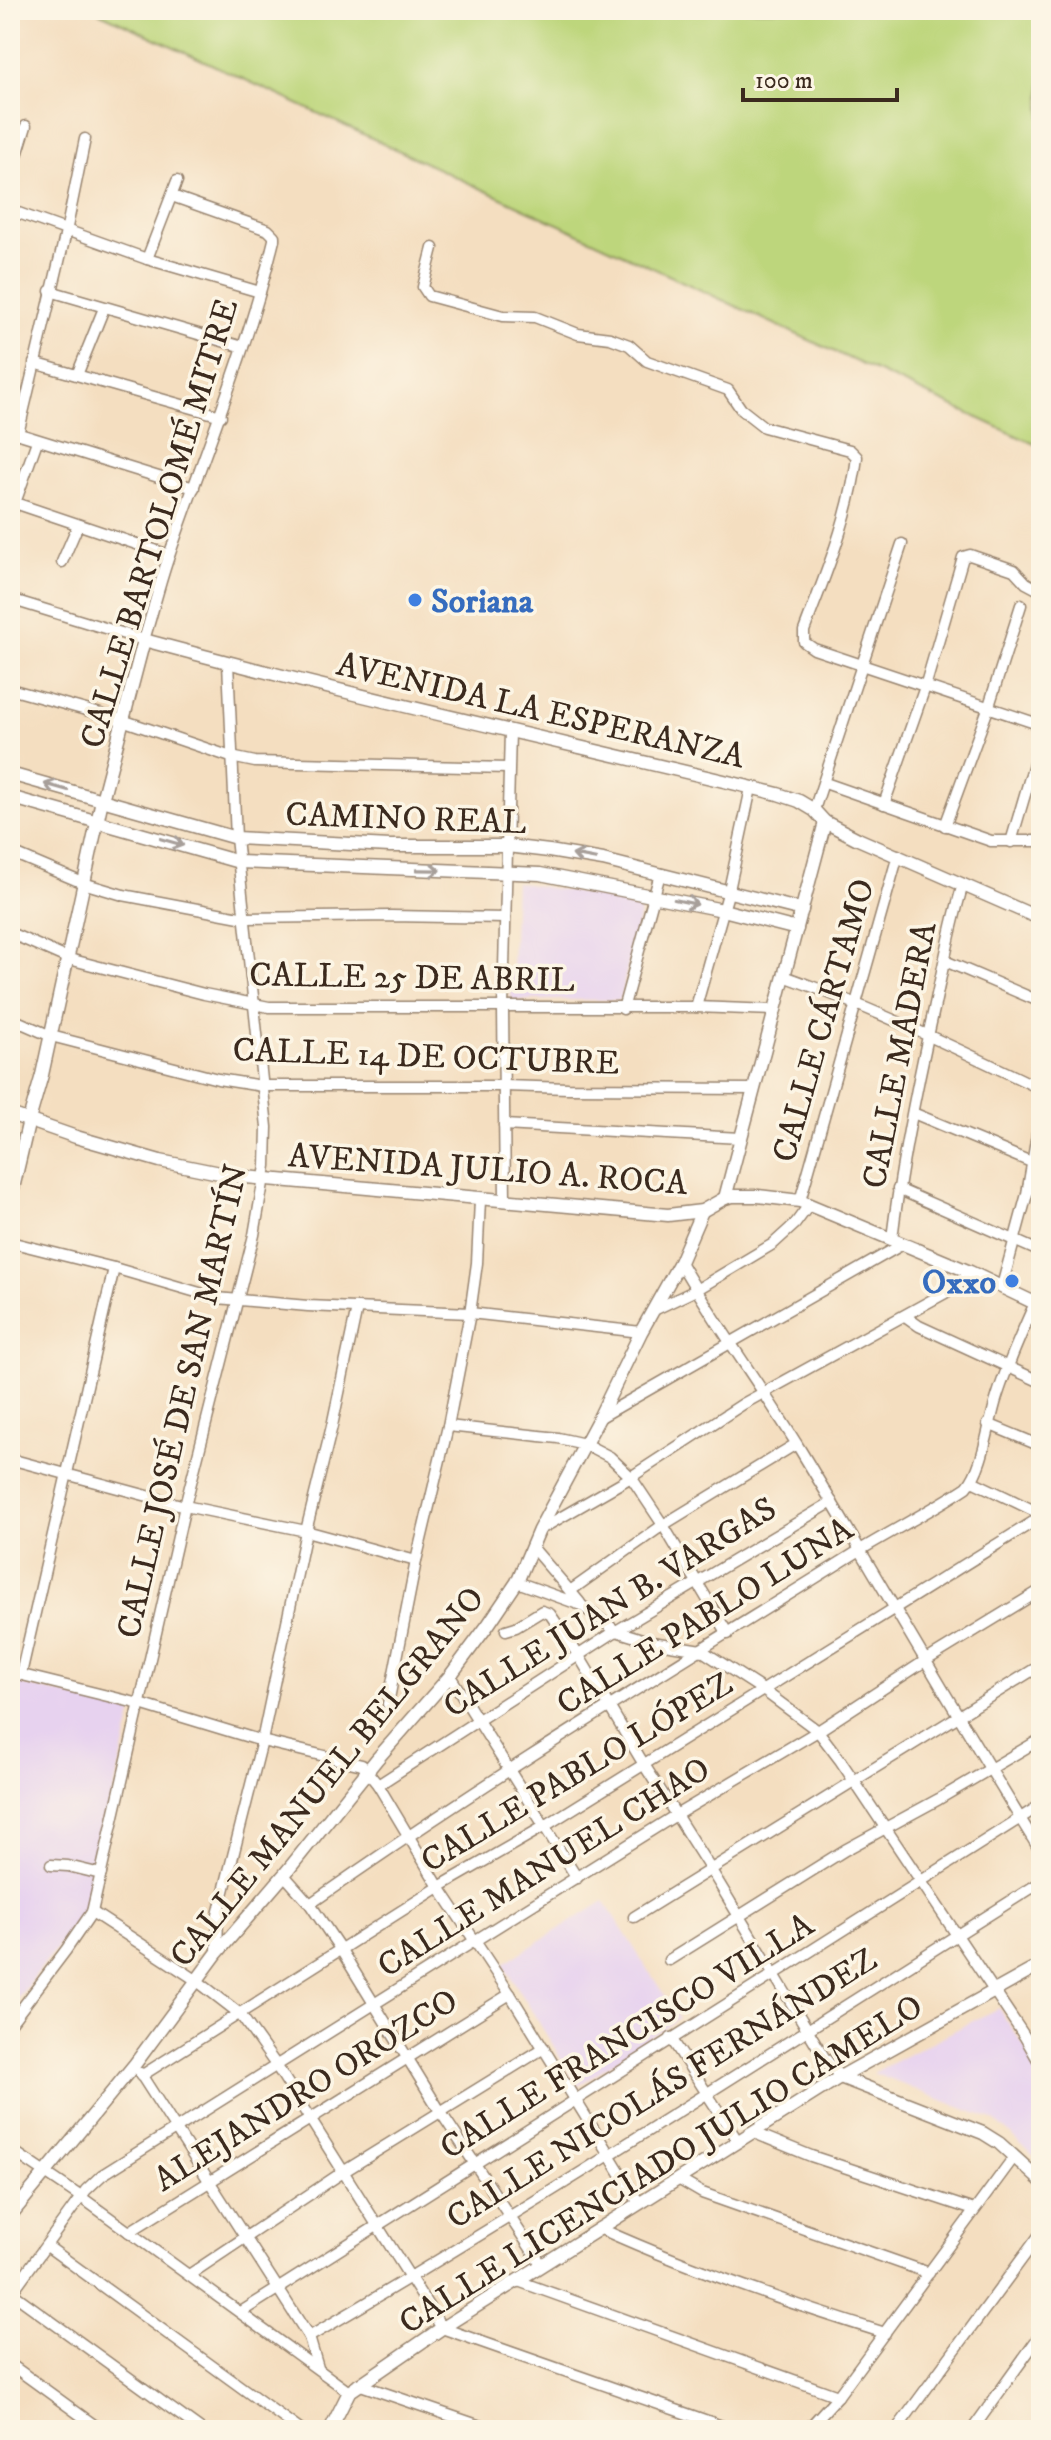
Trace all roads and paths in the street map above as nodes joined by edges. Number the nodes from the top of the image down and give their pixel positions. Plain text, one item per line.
1 (26, 126) dead end
2 (85, 139) dead end
3 (10, 178) edge
4 (177, 181) dead end
5 (172, 196) junction
6 (10, 210) edge
7 (66, 232) junction
8 (433, 248) dead end
9 (147, 259) junction
10 (50, 291) junction
11 (260, 292) junction
12 (104, 308) junction
13 (243, 347) junction
14 (34, 363) junction
15 (77, 375) junction
16 (221, 416) junction
17 (14, 433) edge
18 (37, 441) junction
19 (194, 488) junction
20 (15, 503) junction
21 (10, 517) edge
22 (78, 525) junction
23 (902, 544) dead end
24 (169, 555) junction
25 (62, 562) dead end
26 (1041, 591) edge
27 (10, 599) edge
28 (1021, 605) dead end
29 (144, 640) junction
30 (228, 663) junction
31 (862, 665) junction
32 (925, 687) junction
33 (10, 689) edge
34 (988, 709) junction
35 (122, 720) junction
36 (1041, 725) edge
37 (510, 731) junction
38 (1041, 740) edge
39 (231, 757) junction
40 (508, 768) junction
41 (10, 774) edge
42 (825, 783) junction
43 (751, 788) junction
44 (10, 797) edge
45 (102, 800) junction
46 (884, 804) junction
47 (814, 810) junction
48 (97, 821) junction
49 (825, 822) junction
50 (945, 826) junction
51 (236, 838) junction
52 (1041, 841) edge
53 (1011, 842) junction
54 (507, 846) junction
55 (10, 852) edge
56 (898, 855) junction
57 (239, 862) junction
58 (505, 871) junction
59 (660, 874) junction
60 (83, 883) junction
61 (963, 884) junction
62 (729, 890) junction
63 (653, 895) junction
64 (723, 910) junction
65 (802, 910) junction
66 (245, 918) junction
67 (505, 918) junction
68 (1041, 919) edge
69 (797, 929) junction
70 (10, 933) edge
71 (69, 959) junction
72 (945, 961) junction
73 (784, 976) junction
74 (855, 1001) junction
75 (1041, 1002) edge
76 (253, 1004) junction
77 (696, 1007) junction
78 (503, 1008) junction
79 (623, 1009) junction
80 (774, 1010) junction
81 (10, 1018) edge
82 (929, 1034) junction
83 (51, 1036) junction
84 (262, 1086) junction
85 (504, 1086) junction
86 (754, 1089) junction
87 (1041, 1089) edge
88 (1041, 1111) edge
89 (913, 1113) junction
90 (10, 1114) edge
91 (29, 1120) junction
92 (504, 1125) junction
93 (740, 1138) junction
94 (1031, 1162) junction
95 (264, 1181) junction
96 (898, 1189) junction
97 (725, 1198) junction
98 (480, 1200) junction
99 (10, 1201) edge
100 (505, 1201) junction
101 (804, 1203) junction
102 (702, 1211) junction
103 (897, 1241) junction
104 (1016, 1241) junction
105 (10, 1242) edge
106 (1041, 1252) edge
107 (680, 1262) junction
108 (114, 1268) junction
109 (970, 1272) junction
110 (1002, 1286) junction
111 (696, 1290) junction
112 (237, 1300) junction
113 (1038, 1304) edge
114 (357, 1308) junction
115 (654, 1310) junction
116 (470, 1313) junction
117 (905, 1316) junction
118 (641, 1332) junction
119 (730, 1342) junction
120 (1007, 1366) junction
121 (1041, 1382) edge
122 (764, 1393) junction
123 (599, 1418) junction
124 (988, 1424) junction
125 (448, 1426) junction
126 (585, 1444) junction
127 (796, 1444) junction
128 (1041, 1446) edge
129 (10, 1459) edge
130 (68, 1473) junction
131 (631, 1477) junction
132 (972, 1481) junction
133 (832, 1502) junction
134 (185, 1506) junction
135 (1041, 1515) edge
136 (663, 1525) junction
137 (539, 1530) junction
138 (306, 1531) junction
139 (532, 1547) junction
140 (860, 1551) junction
141 (416, 1561) junction
142 (517, 1582) junction
143 (697, 1583) junction
144 (1041, 1590) edge
145 (570, 1591) junction
146 (581, 1605) junction
147 (894, 1609) junction
148 (506, 1630) dead end
149 (616, 1631) junction
150 (728, 1634) junction
151 (701, 1650) junction
152 (579, 1656) junction
153 (925, 1661) junction
154 (1041, 1665) edge
155 (16, 1673) edge
156 (450, 1676) junction
157 (763, 1690) junction
158 (140, 1704) junction
159 (388, 1704) dead end
160 (609, 1706) junction
161 (957, 1717) junction
162 (479, 1719) junction
163 (818, 1731) junction
164 (1041, 1739) edge
165 (262, 1741) junction
166 (643, 1763) junction
167 (510, 1769) junction
168 (990, 1770) junction
169 (367, 1771) junction
170 (853, 1781) junction
171 (378, 1785) junction
172 (1041, 1805) edge
173 (676, 1815) junction
174 (1019, 1818) junction
175 (545, 1826) junction
176 (885, 1829) junction
177 (408, 1835) junction
178 (1041, 1852) edge
179 (51, 1865) dead end
180 (711, 1870) junction
181 (101, 1874) junction
182 (284, 1875) junction
183 (577, 1878) junction
184 (921, 1882) junction
185 (1041, 1882) edge
186 (439, 1887) junction
187 (310, 1904) junction
188 (92, 1912) junction
189 (634, 1917) dead end
190 (739, 1918) junction
191 (956, 1935) junction
192 (476, 1940) junction
193 (341, 1950) junction
194 (217, 1953) junction
195 (669, 1960) dead end
196 (1041, 1965) edge
197 (772, 1974) junction
198 (196, 1980) junction
199 (995, 1992) junction
200 (510, 1994) junction
201 (375, 2004) junction
202 (240, 2014) junction
203 (10, 2024) edge
204 (807, 2029) junction
205 (671, 2038) junction
206 (544, 2048) junction
207 (409, 2058) junction
208 (1040, 2059) edge
209 (276, 2065) junction
210 (138, 2070) junction
211 (840, 2077) junction
212 (707, 2092) junction
213 (574, 2101) junction
214 (440, 2111) junction
215 (308, 2119) junction
216 (175, 2129) junction
217 (752, 2132) junction
218 (737, 2140) junction
219 (10, 2149) edge
220 (608, 2155) junction
221 (1014, 2157) junction
222 (475, 2165) junction
223 (343, 2172) junction
224 (44, 2173) junction
225 (678, 2179) junction
226 (208, 2181) junction
227 (1041, 2181) edge
228 (81, 2197) junction
229 (639, 2203) junction
230 (974, 2210) junction
231 (10, 2216) edge
232 (509, 2216) junction
233 (377, 2224) junction
234 (599, 2228) junction
235 (129, 2232) junction
236 (1041, 2233) edge
237 (244, 2238) junction
238 (47, 2246) junction
239 (541, 2264) junction
240 (929, 2273) junction
241 (189, 2275) junction
242 (411, 2277) junction
243 (518, 2281) junction
244 (277, 2288) junction
245 (11, 2294) edge
246 (241, 2312) junction
247 (442, 2328) junction
248 (885, 2333) junction
249 (1041, 2334) edge
250 (309, 2337) junction
251 (10, 2364) edge
252 (318, 2368) junction
253 (353, 2388) junction
254 (838, 2396) junction
255 (101, 2430) edge
256 (201, 2430) edge
257 (300, 2430) edge
258 (330, 2430) edge
259 (492, 2430) edge
260 (733, 2430) edge
261 (807, 2430) edge
262 (896, 2430) edge
263 (972, 2430) edge

1 - 3 street
2 - 7 street
4 - 5 street
5 - 9 street
5 - 11 street, CALLE BARTOLOMÉ MITRE
6 - 7 street
7 - 9 street
7 - 10 street
8 - 31 street
9 - 11 street
10 - 12 street
10 - 14 street
11 - 13 street, CALLE BARTOLOMÉ MITRE
12 - 13 street
12 - 15 street
13 - 16 street, CALLE BARTOLOMÉ MITRE
14 - 15 street
14 - 17 street
15 - 16 street
16 - 19 street, CALLE BARTOLOMÉ MITRE
17 - 18 street
18 - 19 street
18 - 20 street
19 - 24 street, CALLE BARTOLOMÉ MITRE
20 - 21 street
20 - 22 street
22 - 24 street
22 - 25 street
23 - 31 street
24 - 29 street, CALLE BARTOLOMÉ MITRE
26 - 32 street
27 - 29 street, AVENIDA LA ESPERANZA
28 - 34 street
29 - 30 street, AVENIDA LA ESPERANZA
29 - 35 street, CALLE BARTOLOMÉ MITRE
30 - 37 street, AVENIDA LA ESPERANZA
30 - 39 street, CALLE JOSÉ DE SAN MARTÍN
31 - 32 street
31 - 42 street
32 - 34 street
32 - 46 street
33 - 35 street
34 - 36 street
34 - 50 street
35 - 39 street
35 - 45 street, CALLE BARTOLOMÉ MITRE
37 - 40 street
37 - 43 street, AVENIDA LA ESPERANZA
38 - 53 street
39 - 40 street
39 - 51 street, CALLE JOSÉ DE SAN MARTÍN
40 - 54 street
45 -> 41 street, CAMINO REAL
42 - 46 street
42 - 47 street
43 - 47 street, AVENIDA LA ESPERANZA
43 - 62 street
44 - 48 street, CAMINO REAL
45 - 48 street, CALLE BARTOLOMÉ MITRE
45 - 51 street, CAMINO REAL
46 - 50 street
47 - 49 street, AVENIDA LA ESPERANZA
48 -> 57 street, CAMINO REAL
48 - 60 street, CALLE BARTOLOMÉ MITRE
49 - 56 street, AVENIDA LA ESPERANZA
49 - 65 street
50 - 53 street
51 - 54 street, CAMINO REAL
51 - 57 street, CALLE JOSÉ DE SAN MARTÍN
52 - 53 street
54 - 58 street
59 -> 54 street, CAMINO REAL
55 - 60 street
56 - 61 street, AVENIDA LA ESPERANZA
56 - 74 street, CALLE CÁRTAMO
57 -> 58 street, CAMINO REAL
57 - 66 street, CALLE JOSÉ DE SAN MARTÍN
58 - 63 street, CAMINO REAL
58 - 67 street
59 - 62 street, CAMINO REAL
59 - 63 street
60 - 66 street
60 - 71 street, CALLE BARTOLOMÉ MITRE
61 - 68 street, AVENIDA LA ESPERANZA
61 - 72 street, CALLE MADERA
62 - 64 street
62 - 65 street, CAMINO REAL
63 -> 64 street, CAMINO REAL
63 - 79 street
64 - 69 street, CAMINO REAL
64 - 77 street
65 - 69 street
66 - 67 street
66 - 76 street, CALLE JOSÉ DE SAN MARTÍN
67 - 78 street
69 - 73 street
70 - 71 street, CALLE 25 DE ABRIL
71 - 76 street, CALLE 25 DE ABRIL
71 - 83 street, CALLE BARTOLOMÉ MITRE
72 - 75 street
72 - 82 street, CALLE MADERA
73 - 74 street
73 - 80 street
74 - 82 street
74 - 101 street, CALLE CÁRTAMO
76 - 78 street, CALLE 25 DE ABRIL
76 - 84 street, CALLE JOSÉ DE SAN MARTÍN
77 - 79 street, CALLE 25 DE ABRIL
77 - 80 street, CALLE 25 DE ABRIL
78 - 79 street, CALLE 25 DE ABRIL
78 - 85 street
80 - 86 street
81 - 83 street, CALLE 14 DE OCTUBRE
82 - 87 street
82 - 89 street, CALLE MADERA
83 - 84 street, CALLE 14 DE OCTUBRE
83 - 91 street, CALLE BARTOLOMÉ MITRE
84 - 85 street, CALLE 14 DE OCTUBRE
84 - 95 street, CALLE JOSÉ DE SAN MARTÍN
85 - 86 street, CALLE 14 DE OCTUBRE
85 - 92 street
86 - 93 street
88 - 94 street
89 - 94 street
89 - 96 street, CALLE MADERA
90 - 91 street, AVENIDA JULIO A. ROCA
91 - 95 street, AVENIDA JULIO A. ROCA
91 - 99 street, CALLE BARTOLOMÉ MITRE
92 - 93 street
92 - 100 street
93 - 97 street
94 - 104 street
95 - 98 street, AVENIDA JULIO A. ROCA
95 - 112 street, CALLE JOSÉ DE SAN MARTÍN
96 - 103 street, CALLE MADERA
96 - 104 street
97 - 101 street, AVENIDA JULIO A. ROCA
97 - 102 street, AVENIDA JULIO A. ROCA
98 - 100 street, AVENIDA JULIO A. ROCA
98 - 116 street
100 - 102 street, AVENIDA JULIO A. ROCA
101 - 103 street, AVENIDA JULIO A. ROCA
101 - 111 street
102 - 107 street, CALLE MANUEL BELGRANO
103 - 109 street, AVENIDA JULIO A. ROCA
103 - 119 street
104 - 106 street
104 - 110 street
105 - 108 street
107 - 111 street
107 - 115 street, CALLE MANUEL BELGRANO
108 - 112 street
108 - 130 street
109 - 110 street, AVENIDA JULIO A. ROCA
109 - 117 street
110 - 113 street, AVENIDA JULIO A. ROCA
111 - 115 street
111 - 119 street
112 - 114 street
112 - 134 street, CALLE JOSÉ DE SAN MARTÍN
113 - 120 street
114 - 116 street
114 - 138 street
115 - 118 street, CALLE MANUEL BELGRANO
116 - 118 street
116 - 125 street
117 - 120 street
117 - 122 street
118 - 123 street, CALLE MANUEL BELGRANO
119 - 122 street
119 - 123 street
120 - 121 street
120 - 124 street
122 - 127 street
122 - 131 street
123 - 126 street, CALLE MANUEL BELGRANO
124 - 128 street
124 - 132 street
125 - 126 street
125 - 141 street
126 - 131 street
126 - 137 street, CALLE MANUEL BELGRANO
127 - 133 street
127 - 136 street
129 - 130 street
130 - 134 street
130 - 155 street
131 - 136 street
131 - 137 street
132 - 135 street
132 - 140 street, CALLE PABLO LUNA
133 - 140 street
133 - 143 street, CALLE JUAN B. VARGAS
134 - 138 street
134 - 158 street, CALLE JOSÉ DE SAN MARTÍN
135 - 147 street, CALLE PABLO LÓPEZ
136 - 143 street
136 - 145 street
137 - 139 street, CALLE MANUEL BELGRANO
138 - 141 street
138 - 165 street
139 - 142 street, CALLE MANUEL BELGRANO
139 - 145 street
140 - 147 street
140 - 150 street, CALLE PABLO LUNA
141 - 159 street
142 - 146 street
142 - 156 street, CALLE MANUEL BELGRANO
143 - 149 street, CALLE JUAN B. VARGAS
143 - 150 street
144 - 153 street, CALLE MANUEL CHAO
145 - 146 street
146 - 149 street
147 - 153 street
147 - 157 street, CALLE PABLO LÓPEZ
148 - 152 street
149 - 151 street
149 - 152 street, CALLE JUAN B. VARGAS
150 - 151 street, CALLE PABLO LUNA
151 - 157 street
151 - 160 street, CALLE PABLO LUNA
152 - 160 street
152 - 162 street, CALLE JUAN B. VARGAS
153 - 161 street
153 - 163 street, CALLE MANUEL CHAO
154 - 161 street
155 - 158 street
156 - 162 street
156 - 169 street, CALLE MANUEL BELGRANO
157 - 163 street
157 - 166 street, CALLE PABLO LÓPEZ
158 - 165 street
158 - 181 street, CALLE JOSÉ DE SAN MARTÍN
160 - 166 street
160 - 167 street, CALLE PABLO LUNA
161 - 168 street
161 - 170 street
162 - 167 street
162 - 171 street, CALLE JUAN B. VARGAS
163 - 170 street
163 - 173 street, CALLE MANUEL CHAO
164 - 168 street
165 - 169 street
165 - 194 street
166 - 173 street
166 - 175 street, CALLE PABLO LÓPEZ
167 - 175 street
167 - 177 street, CALLE PABLO LUNA
168 - 174 street
168 - 176 street
169 - 171 street
169 - 182 street, CALLE MANUEL BELGRANO
170 - 176 street
170 - 180 street
171 - 177 street
172 - 174 street, CALLE FRANCISCO VILLA
173 - 180 street
173 - 183 street, CALLE MANUEL CHAO
174 - 178 street
174 - 184 street, CALLE FRANCISCO VILLA
175 - 183 street
175 - 186 street, CALLE PABLO LÓPEZ
176 - 184 street
176 - 190 street
177 - 186 street
177 - 187 street, CALLE PABLO LUNA
179 - 181 street
180 - 189 street
180 - 190 street
181 - 188 street, CALLE JOSÉ DE SAN MARTÍN
182 - 187 street
182 - 194 street, CALLE MANUEL BELGRANO
183 - 192 street, CALLE MANUEL CHAO
184 - 191 street
184 - 197 street, CALLE FRANCISCO VILLA
185 - 191 street, CALLE NICOLÁS FERNÁNDEZ
186 - 192 street
186 - 193 street, CALLE PABLO LÓPEZ
187 - 193 street
188 - 198 street
188 - 203 street, CALLE JOSÉ DE SAN MARTÍN
190 - 195 street
190 - 197 street
191 - 199 street
191 - 204 street, CALLE NICOLÁS FERNÁNDEZ
192 - 200 street
192 - 201 street, CALLE MANUEL CHAO
193 - 201 street
193 - 202 street, CALLE PABLO LÓPEZ
194 - 198 street, CALLE MANUEL BELGRANO
196 - 199 street, CALLE LICENCIADO JULIO CAMELO
197 - 204 street
197 - 205 street, CALLE FRANCISCO VILLA
198 - 202 street
198 - 210 street, CALLE MANUEL BELGRANO
199 - 208 street
199 - 211 street, CALLE LICENCIADO JULIO CAMELO
200 - 206 street
200 - 207 street, ALEJANDRO OROZCO
201 - 207 street
201 - 209 street, CALLE MANUEL CHAO
202 - 209 street
202 - 210 street, CALLE PABLO LÓPEZ
204 - 211 street
204 - 212 street, CALLE NICOLÁS FERNÁNDEZ
205 - 212 street
205 - 213 street, CALLE FRANCISCO VILLA
206 - 213 street
206 - 214 street
207 - 214 street
207 - 215 street, ALEJANDRO OROZCO
209 - 215 street
209 - 216 street, CALLE MANUEL CHAO
210 - 216 street
210 - 224 street, CALLE MANUEL BELGRANO
211 - 217 street, CALLE LICENCIADO JULIO CAMELO
211 - 221 street
212 - 218 street
212 - 220 street, CALLE NICOLÁS FERNÁNDEZ
213 - 220 street
213 - 222 street, CALLE FRANCISCO VILLA
214 - 222 street
214 - 223 street
215 - 223 street
215 - 226 street, ALEJANDRO OROZCO
216 - 226 street
216 - 228 street, CALLE MANUEL CHAO
217 - 218 street, CALLE LICENCIADO JULIO CAMELO
217 - 230 street
218 - 225 street, CALLE LICENCIADO JULIO CAMELO
219 - 224 street
220 - 229 street
220 - 232 street, CALLE NICOLÁS FERNÁNDEZ
221 - 227 street
221 - 230 street
222 - 232 street
222 - 233 street, CALLE FRANCISCO VILLA
223 - 233 street
223 - 237 street
224 - 228 street
224 - 231 street, CALLE MANUEL BELGRANO
225 - 229 street, CALLE LICENCIADO JULIO CAMELO
225 - 240 street
226 - 235 street, ALEJANDRO OROZCO
226 - 237 street
228 - 235 street
228 - 238 street, CALLE MANUEL CHAO
229 - 234 street, CALLE LICENCIADO JULIO CAMELO
230 - 240 street
232 - 239 street
232 - 242 street, CALLE NICOLÁS FERNÁNDEZ
233 - 242 street
233 - 244 street, CALLE FRANCISCO VILLA
234 - 239 street, CALLE LICENCIADO JULIO CAMELO
234 - 248 street
235 - 241 street
236 - 262 street
237 - 241 street
237 - 244 street
238 - 245 street, CALLE MANUEL CHAO
238 - 257 street
239 - 243 street, CALLE LICENCIADO JULIO CAMELO
240 - 248 street
241 - 246 street
242 - 247 street
242 - 250 street, CALLE NICOLÁS FERNÁNDEZ
243 - 247 street, CALLE LICENCIADO JULIO CAMELO
243 - 254 street
244 - 246 street, CALLE FRANCISCO VILLA
244 - 250 street
245 - 256 street
246 - 252 street
247 - 253 street, CALLE LICENCIADO JULIO CAMELO
247 - 260 street
248 - 254 street
249 - 263 street
250 - 252 street
251 - 255 street
252 - 253 street
253 - 258 street, CALLE LICENCIADO JULIO CAMELO
253 - 259 street
254 - 261 street

